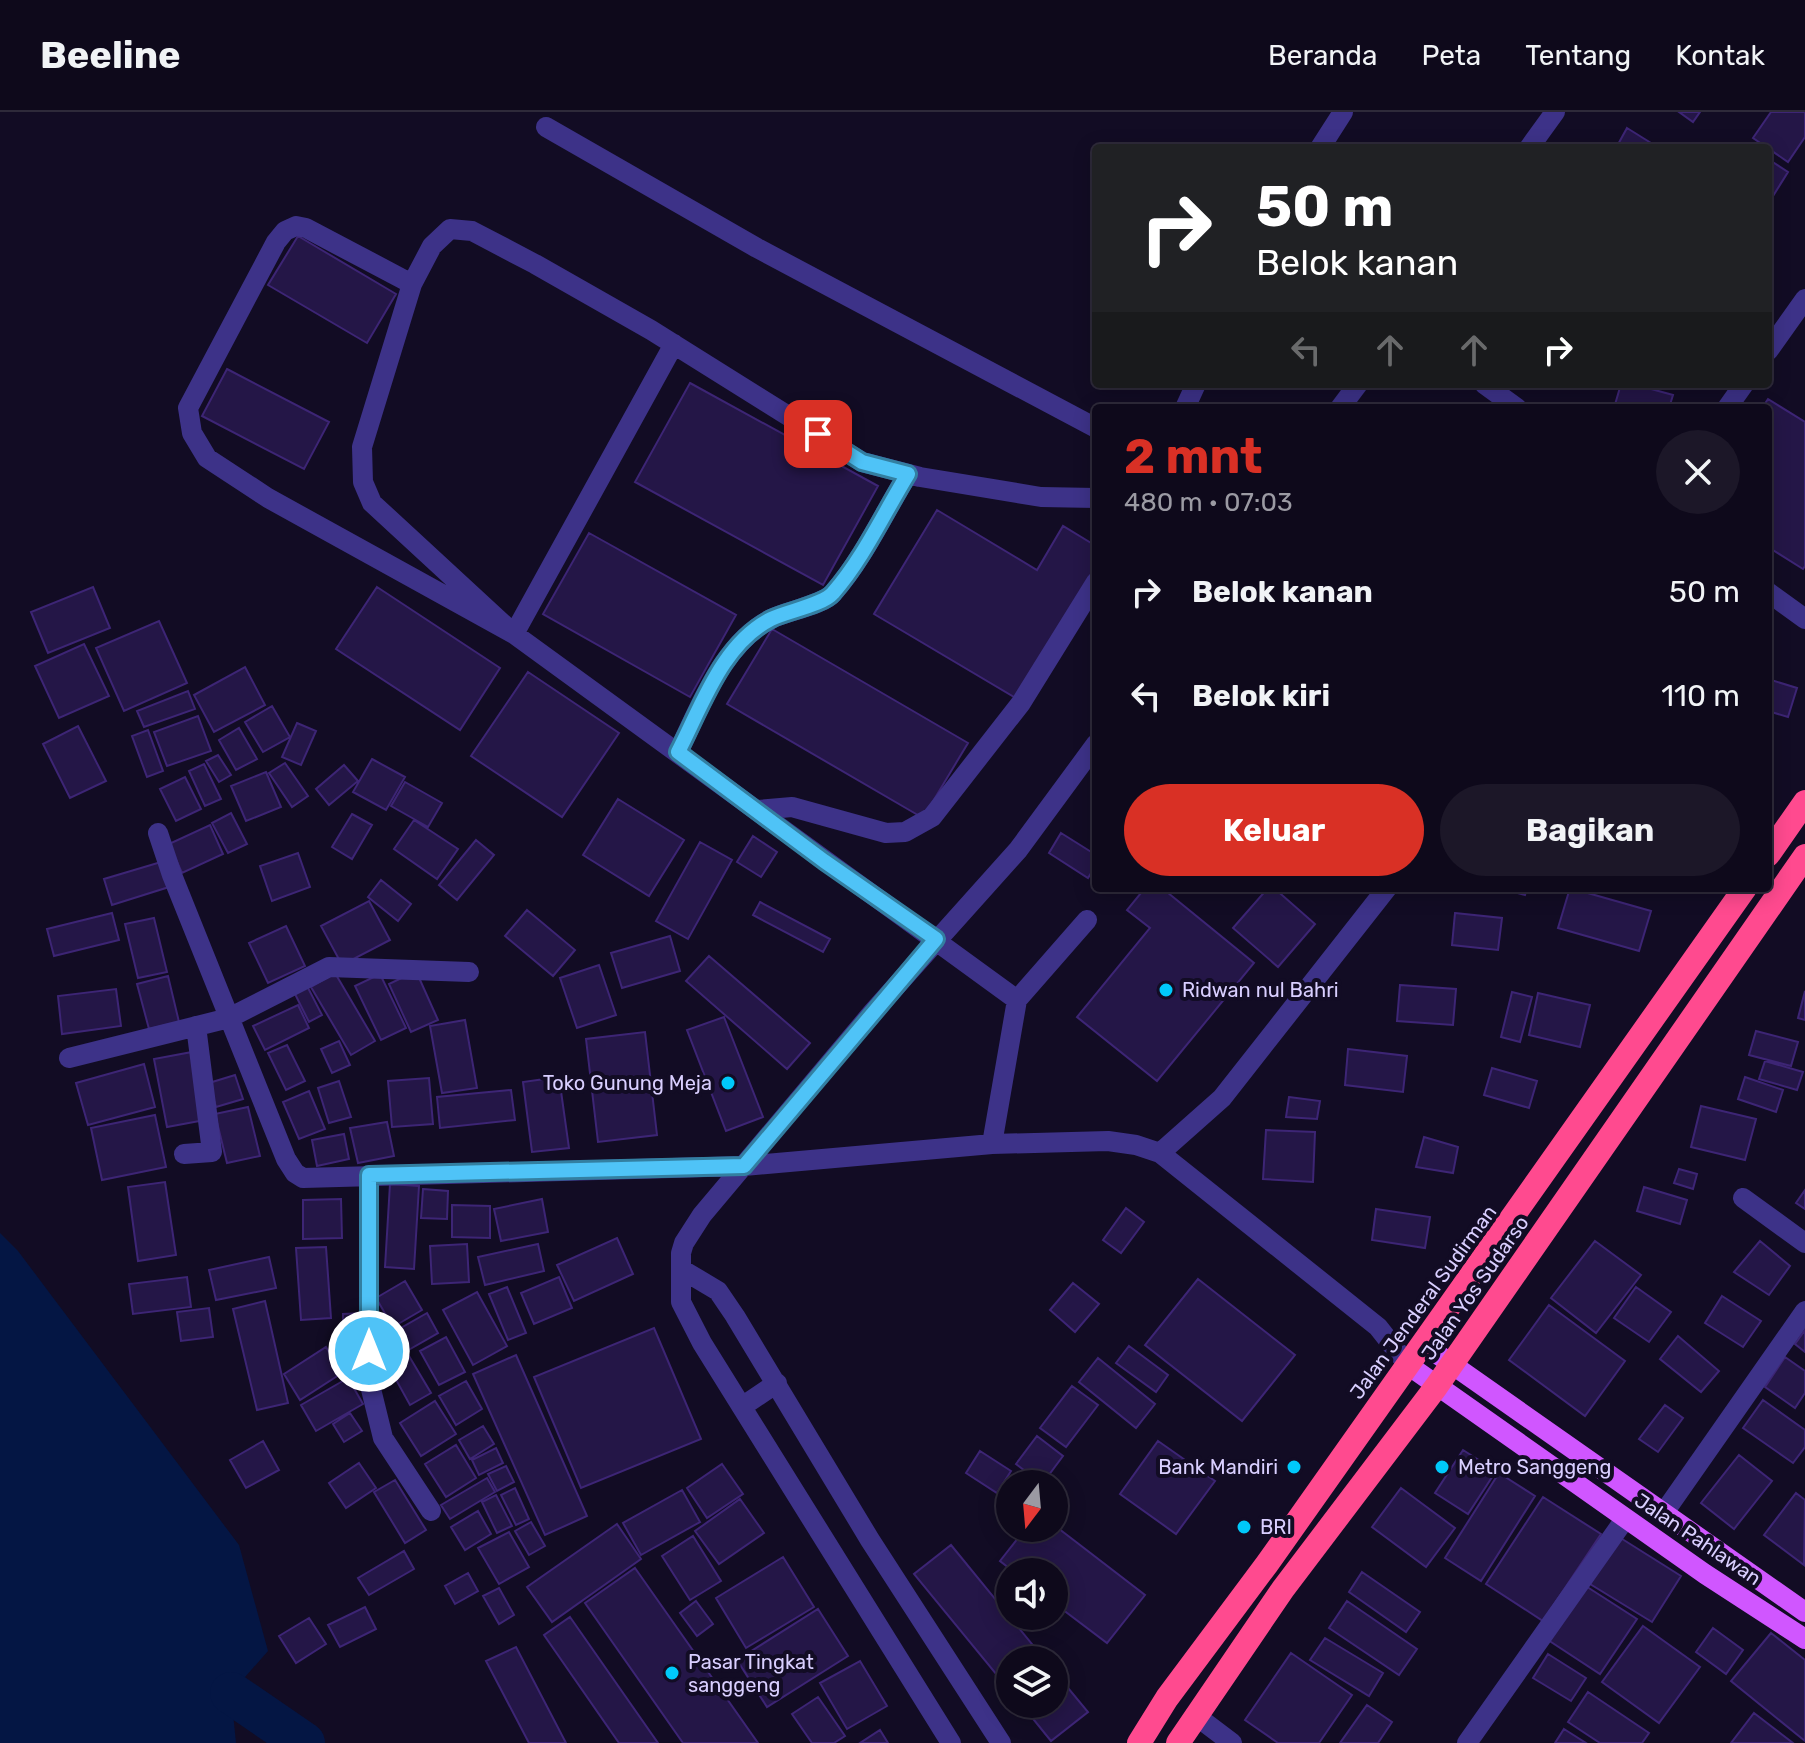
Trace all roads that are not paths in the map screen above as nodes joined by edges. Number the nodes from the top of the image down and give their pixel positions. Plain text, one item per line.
1 (1343, 112) edge
2 (1555, 112) edge
3 (546, 127) dead end
4 (1323, 144) edge
5 (1532, 144) edge
6 (412, 284) junction
7 (1805, 299) edge
8 (674, 344) junction
9 (1772, 345) edge
10 (1490, 388) edge
11 (1512, 404) edge
12 (1092, 426) edge
13 (908, 474) junction
14 (1092, 498) edge
15 (1092, 588) edge
16 (1772, 595) edge
17 (1805, 619) edge
18 (514, 634) junction
19 (1092, 749) edge
20 (678, 752) junction
21 (1805, 802) edge
22 (758, 810) junction
23 (158, 833) dead end
24 (1772, 849) edge
25 (1805, 856) edge
26 (1384, 892) edge
27 (1742, 892) edge
28 (1087, 920) dead end
29 (936, 939) junction
30 (469, 972) dead end
31 (1017, 1000) junction
32 (229, 1018) junction
33 (196, 1026) junction
34 (69, 1058) dead end
35 (992, 1144) junction
36 (1160, 1153) junction
37 (184, 1154) dead end
38 (744, 1166) junction
39 (369, 1175) junction
40 (1743, 1198) dead end
41 (1805, 1243) edge
42 (681, 1269) junction
43 (1805, 1311) edge
44 (1378, 1327) junction
45 (1423, 1344) junction
46 (1408, 1365) junction
47 (1451, 1365) junction
48 (777, 1383) junction
49 (1436, 1387) junction
50 (743, 1406) junction
51 (431, 1511) dead end
52 (1663, 1514) junction
53 (1625, 1519) junction
54 (870, 1540) junction
55 (840, 1562) junction
56 (1803, 1606) edge
57 (1786, 1625) junction
58 (1805, 1639) edge
59 (1195, 1715) junction
60 (951, 1743) edge
61 (1001, 1743) edge
62 (1139, 1743) edge
63 (1178, 1743) edge
64 (1232, 1743) edge
65 (1467, 1743) edge

1 - 4 street
2 - 5 street
3 - 12 street
6 - 8 street
6 - 18 street
6 - 18 street
7 - 9 street
8 - 13 street
8 - 18 street
10 - 11 street
13 - 14 street
13 - 20 street
15 - 22 street
16 - 17 street
18 - 20 street
19 - 29 street
20 - 22 street
21 - 24 highway
22 - 29 street
23 - 32 street
25 - 47 highway, Jalan Yos Sudarso
26 - 36 street
27 - 45 highway, Jalan Jenderal Sudirman
28 - 31 street
29 - 31 street
29 - 38 street
30 - 32 street
31 - 35 street
32 - 33 street
32 - 39 street
33 - 34 street
33 - 37 street
35 - 36 street
35 - 38 street
36 - 44 street
38 - 39 street
38 - 42 street
39 - 51 street
40 - 41 street
42 - 48 street
42 - 50 street
43 - 52 street
44 - 45 street
44 - 46 street
45 - 46 highway, Jalan Jenderal Sudirman
45 - 47 main road, Jalan Pahlawan
46 - 49 main road, Jalan Pahlawan
46 - 62 highway, Jalan Jenderal Sudirman
47 - 49 highway, Jalan Yos Sudarso
47 - 52 main road, Jalan Pahlawan
48 - 50 street
48 - 54 street
49 - 53 main road, Jalan Pahlawan
49 - 59 highway, Jalan Yos Sudarso
50 - 55 street
52 - 56 main road, Jalan Pahlawan
53 - 57 main road, Jalan Pahlawan
53 - 65 street
54 - 55 street
54 - 61 street
55 - 60 street
56 - 57 street
57 - 58 main road, Jalan Pahlawan
59 - 63 highway, Jalan Yos Sudarso
59 - 64 street

